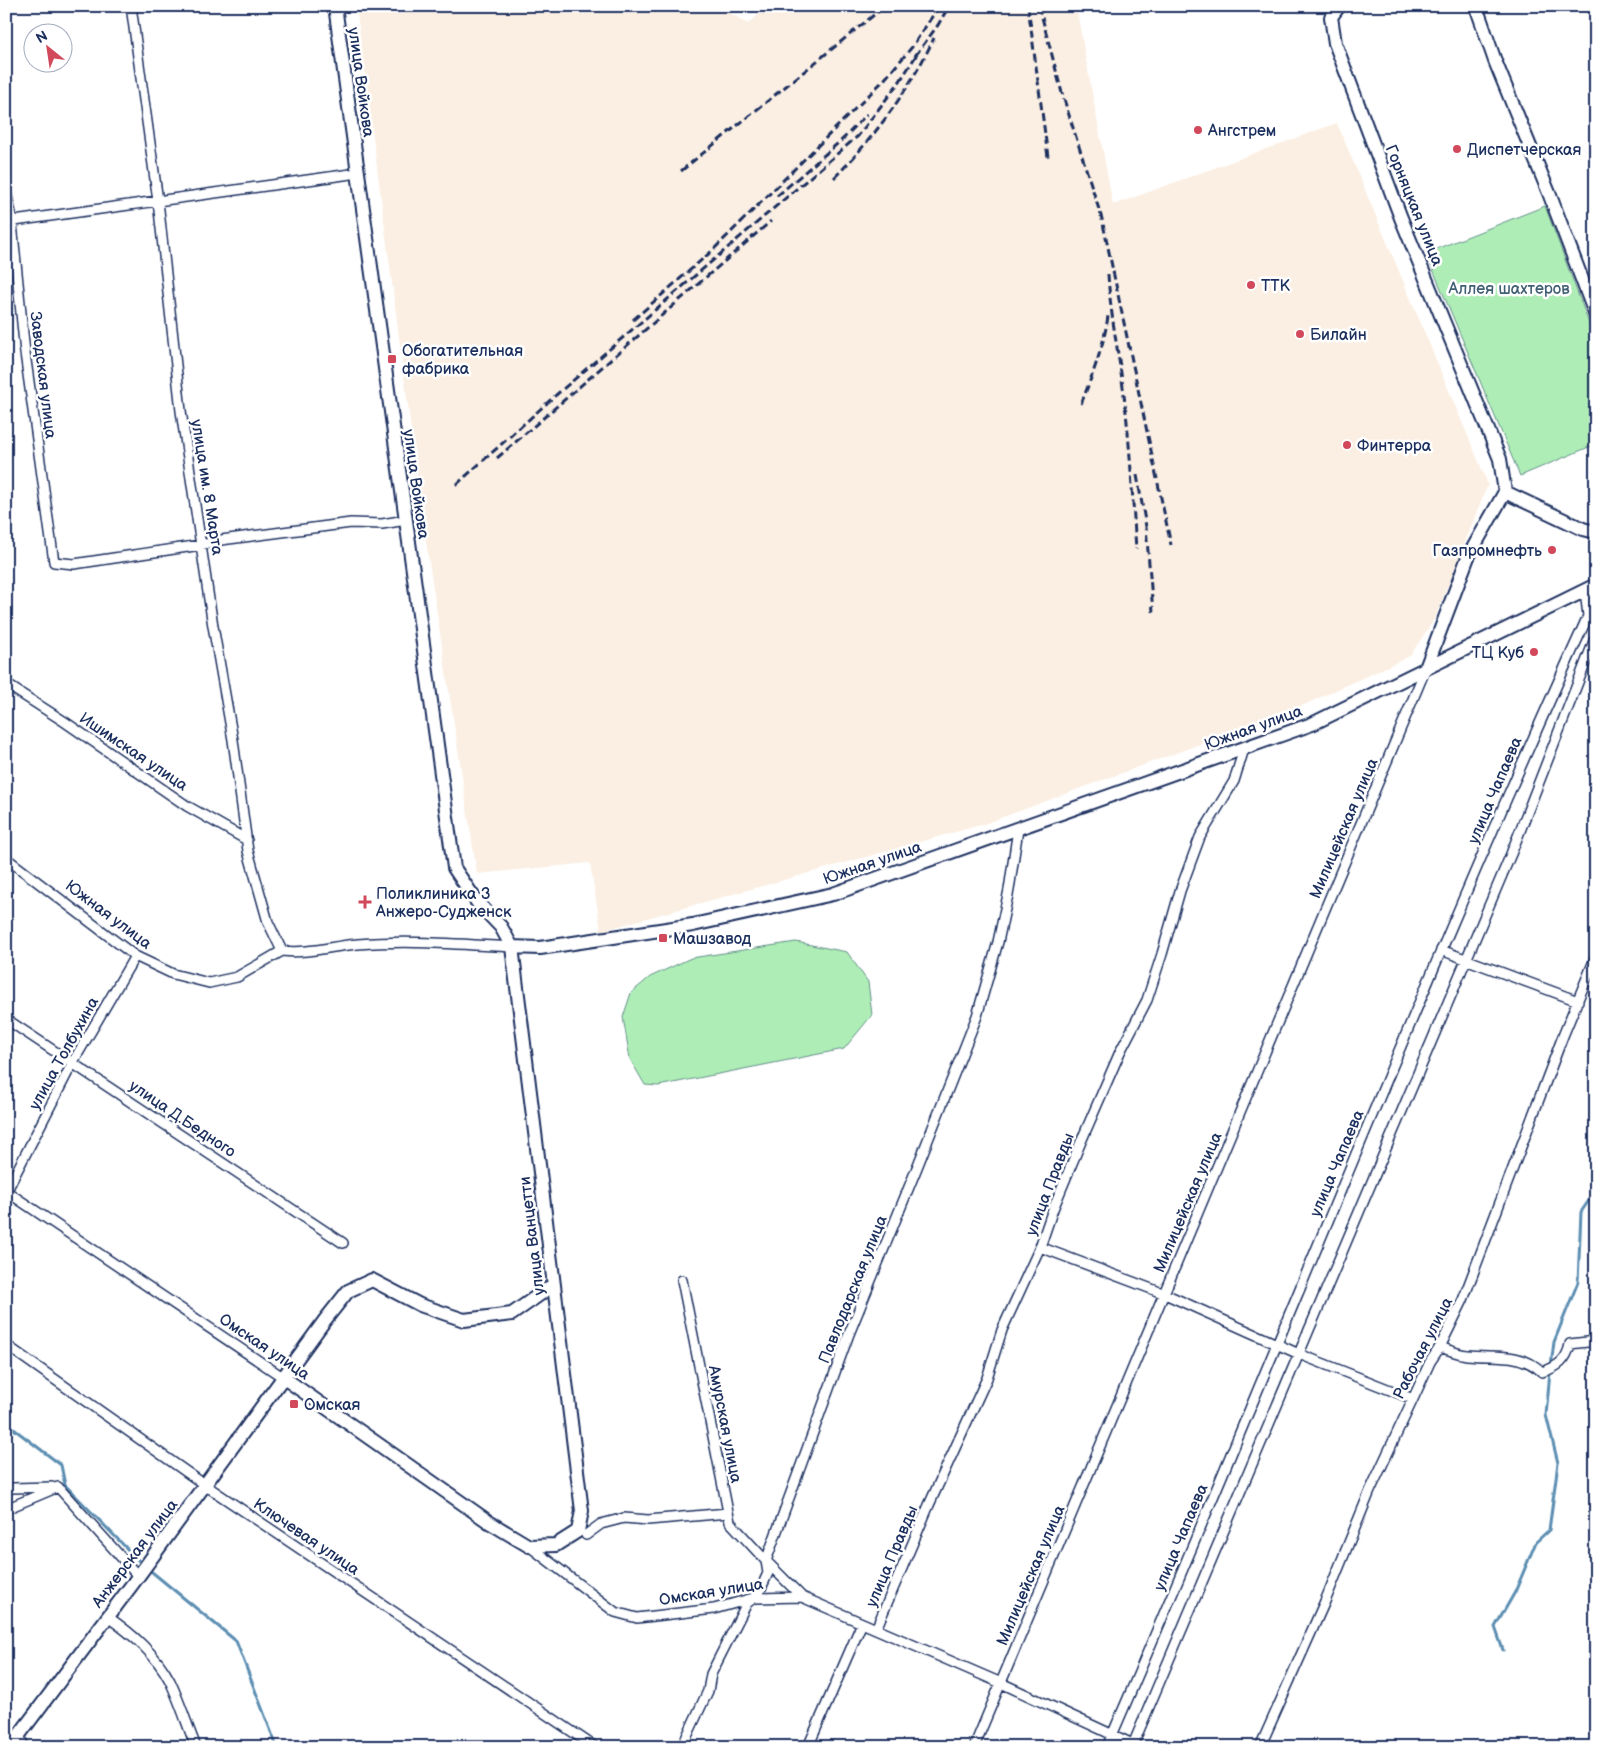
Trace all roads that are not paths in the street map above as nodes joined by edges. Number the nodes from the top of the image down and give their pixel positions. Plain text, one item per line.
1 (131, 6) edge
2 (335, 6) edge
3 (1339, 6) edge
4 (1476, 6) edge
5 (358, 173) junction
6 (6, 192) edge
7 (158, 201) junction
8 (9, 222) edge
9 (1596, 316) edge
10 (1505, 492) junction
11 (406, 520) junction
12 (1596, 532) edge
13 (201, 545) junction
14 (1590, 588) edge
15 (1596, 636) edge
16 (1426, 668) junction
17 (6, 684) edge
18 (1244, 748) junction
19 (1018, 829) junction
20 (247, 840) junction
21 (6, 858) edge
22 (512, 947) junction
23 (282, 950) junction
24 (1441, 950) junction
25 (135, 956) junction
26 (1596, 956) edge
27 (1467, 960) junction
28 (1578, 1001) junction
29 (6, 1019) edge
30 (73, 1062) junction
31 (6, 1192) edge
32 (343, 1243) dead end
33 (1040, 1247) junction
34 (682, 1280) dead end
35 (554, 1285) junction
36 (1165, 1294) junction
37 (1596, 1341) edge
38 (1276, 1344) junction
39 (6, 1345) edge
40 (1440, 1347) junction
41 (1299, 1354) junction
42 (284, 1378) junction
43 (1412, 1399) junction
44 (205, 1486) junction
45 (58, 1487) junction
46 (6, 1490) edge
47 (6, 1509) edge
48 (728, 1513) junction
49 (586, 1535) dead end
50 (529, 1546) junction
51 (766, 1561) junction
52 (138, 1576) junction
53 (802, 1597) junction
54 (754, 1598) junction
55 (108, 1617) junction
56 (862, 1623) junction
57 (876, 1629) junction
58 (1001, 1683) junction
59 (1112, 1734) junction
60 (21, 1741) edge
61 (1135, 1746) edge
62 (10, 1747) edge
63 (196, 1747) edge
64 (595, 1747) edge
65 (682, 1747) edge
66 (808, 1747) edge
67 (974, 1747) edge
68 (1107, 1747) edge
69 (1260, 1747) edge

1 - 7 street, улица им. 8 Марта
2 - 5 street, улица Войкова
3 - 10 street, Горняцкая улица
4 - 9 street
5 - 7 street
5 - 11 street, улица Войкова
6 - 8 street, Заводская улица
7 - 8 street
7 - 13 street, улица им. 8 Марта
8 - 13 street, Заводская улица
10 - 12 street
10 - 16 street
11 - 13 street
11 - 22 street, улица Войкова
13 - 20 street, улица им. 8 Марта
14 - 16 street, Южная улица
14 - 24 street, улица Чапаева
15 - 27 street
16 - 18 street, Южная улица
16 - 36 street, Милицейская улица
17 - 20 street, Ишимская улица
18 - 19 street, Южная улица
18 - 33 street, улица Правды
19 - 22 street, Южная улица
19 - 51 street, Павлодарская улица
20 - 23 street, улица им. 8 Марта
21 - 25 street, Южная улица
22 - 23 street, Южная улица
22 - 35 street, улица Ванцетти
23 - 25 street, Южная улица
24 - 27 street
24 - 38 street, улица Чапаева
25 - 30 street, улица Толбухина
26 - 28 street, Рабочая улица
27 - 28 street
27 - 41 street
28 - 40 street, Рабочая улица
29 - 30 street, улица Д.Бедного
30 - 31 street, улица Толбухина
30 - 32 street, улица Д.Бедного
31 - 42 street, Омская улица
33 - 36 street
33 - 57 street, улица Правды
34 - 48 street, Амурская улица
35 - 42 street, Анжерская улица
35 - 50 street, улица Ванцетти
36 - 38 street
36 - 58 street, Милицейская улица
37 - 40 street
38 - 41 street
38 - 59 street, улица Чапаева
39 - 44 street, Ключевая улица
40 - 43 street, Рабочая улица
41 - 43 street
41 - 61 street
42 - 44 street, Анжерская улица
42 - 50 street, Омская улица
43 - 69 street, Рабочая улица
44 - 52 street, Анжерская улица
44 - 64 street, Ключевая улица
45 - 46 street
45 - 47 street
45 - 52 street
48 - 49 street
48 - 51 street, Амурская улица
50 - 54 street, Омская улица
51 - 53 street, Амурская улица
51 - 54 street, Павлодарская улица
52 - 55 street, Анжерская улица
53 - 54 street, Омская улица
53 - 56 street
54 - 65 street, Павлодарская улица
55 - 60 street, Анжерская улица
55 - 63 street
56 - 57 street
56 - 66 street, улица Правды
57 - 58 street
58 - 59 street
58 - 67 street, Милицейская улица
59 - 61 street
59 - 68 street, улица Чапаева
60 - 62 street, Анжерская улица

